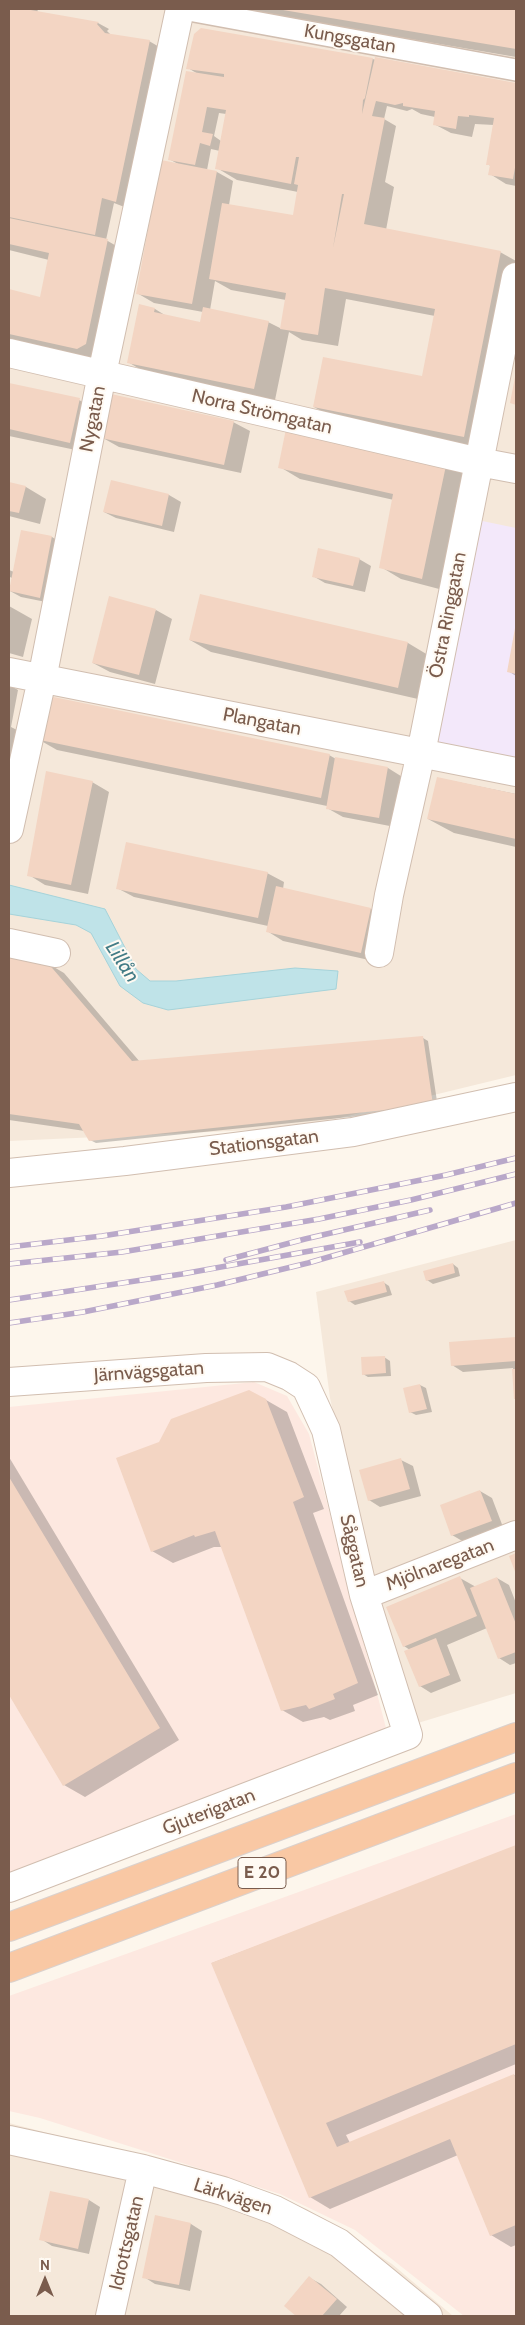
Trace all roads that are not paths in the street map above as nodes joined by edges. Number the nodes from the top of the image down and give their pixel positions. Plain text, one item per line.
1 (181, 9) edge
2 (516, 70) edge
3 (516, 277) edge
4 (9, 354) edge
5 (102, 374) junction
6 (479, 462) junction
7 (516, 469) edge
8 (9, 672) edge
9 (42, 679) junction
10 (420, 753) junction
11 (516, 772) edge
12 (9, 829) edge
13 (9, 944) edge
14 (56, 953) dead end
15 (379, 953) dead end
16 (516, 1097) edge
17 (9, 1173) edge
18 (288, 1376) joint
19 (9, 1382) edge
20 (516, 1535) edge
21 (364, 1595) junction
22 (408, 1735) joint
23 (516, 1737) edge
24 (516, 1777) edge
25 (9, 1888) edge
26 (9, 1926) edge
27 (9, 1968) edge
28 (9, 2140) edge
29 (143, 2169) junction
30 (110, 2316) edge
31 (428, 2316) edge

1 - 2 street, Kungsgatan
1 - 5 street, Nygatan
3 - 6 street, Östra Ringgatan
4 - 5 street, Norra Strömgatan
5 - 6 street, Norra Strömgatan
5 - 9 street, Nygatan
6 - 7 street, Norra Strömgatan
6 - 10 street, Östra Ringgatan
8 - 9 street, Plangatan
9 - 10 street, Plangatan
9 - 12 street, Nygatan
10 - 11 street, Plangatan
10 - 15 street, Östra Ringgatan
13 - 14 street
16 - 17 street, Stationsgatan
18 - 19 street, Järnvägsgatan
18 - 21 street, Såggatan
20 - 21 street, Mjölnaregatan
21 - 22 street, Såggatan
22 - 25 street, Gjuterigatan
23 - 26 highway, E 20
24 - 27 highway, E 20
28 - 29 street, Lärkvägen
29 - 30 street, Idrottsgatan
29 - 31 street, Lärkvägen

